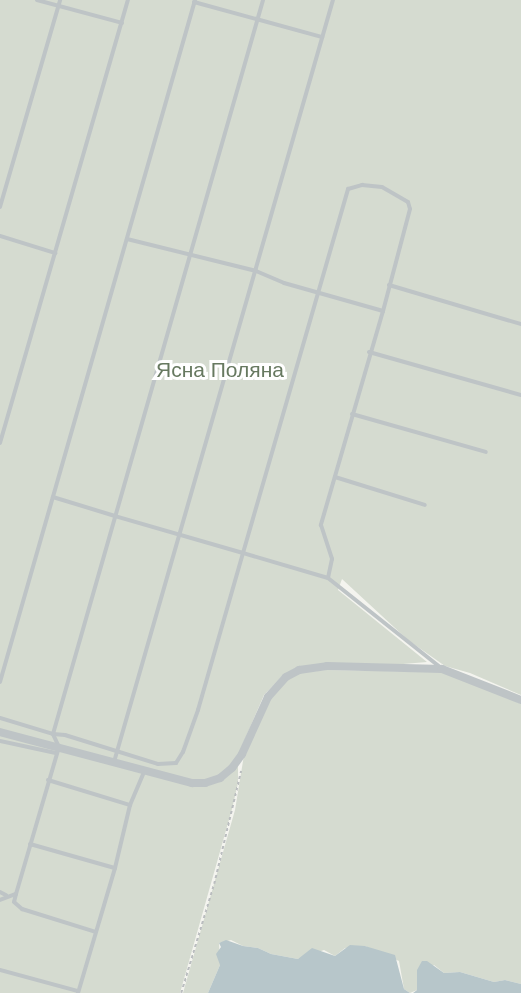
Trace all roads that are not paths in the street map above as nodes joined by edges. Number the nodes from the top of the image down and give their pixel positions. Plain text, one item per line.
1 (37, 0) edge
2 (60, 0) edge
3 (129, 0) edge
4 (263, 0) edge
5 (333, 0) edge
6 (195, 1) edge
7 (58, 6) junction
8 (258, 20) junction
9 (122, 23) junction
10 (322, 37) junction
11 (0, 207) edge
12 (0, 236) edge
13 (127, 239) junction
14 (55, 253) junction
15 (191, 255) junction
16 (256, 271) junction
17 (389, 285) junction
18 (318, 293) junction
19 (382, 311) junction
20 (521, 324) edge
21 (369, 352) junction
22 (521, 395) edge
23 (352, 414) junction
24 (0, 443) edge
25 (486, 452) dead end
26 (334, 477) junction
27 (53, 497) junction
28 (425, 505) dead end
29 (115, 516) junction
30 (179, 535) junction
31 (243, 553) junction
32 (328, 578) junction
33 (442, 669) junction
34 (0, 682) edge
35 (521, 700) edge
36 (0, 718) edge
37 (0, 732) edge
38 (53, 734) junction
39 (0, 741) edge
40 (57, 750) junction
41 (117, 750) junction
42 (114, 762) junction
43 (144, 771) junction
44 (48, 780) junction
45 (130, 805) junction
46 (30, 843) junction
47 (115, 868) junction
48 (0, 892) edge
49 (16, 894) junction
50 (6, 895) junction
51 (0, 900) edge
52 (96, 932) junction
53 (0, 970) edge
54 (78, 992) edge

1 - 7 lane
2 - 7 lane
3 - 9 lane
4 - 8 lane
5 - 10 lane
6 - 8 lane
6 - 13 lane
7 - 9 lane
7 - 11 lane
8 - 10 lane
8 - 15 lane
9 - 14 lane
10 - 16 lane
12 - 14 lane
13 - 15 lane
13 - 27 lane
14 - 24 lane
15 - 16 lane
15 - 29 lane
16 - 18 lane
16 - 30 lane
17 - 18 lane
17 - 19 lane
17 - 20 lane
18 - 19 lane
18 - 31 lane
19 - 21 lane
21 - 22 lane
21 - 23 lane
23 - 25 lane
23 - 26 lane
26 - 28 lane
26 - 32 lane
27 - 29 lane
27 - 34 lane
29 - 30 lane
29 - 38 lane
30 - 31 lane
30 - 41 lane
31 - 32 lane
31 - 41 lane
32 - 33 lane
33 - 35 street
33 - 43 street
36 - 38 lane
37 - 40 street
38 - 40 lane
38 - 41 lane
39 - 40 lane
40 - 42 street
40 - 44 lane
41 - 42 lane
42 - 43 street
43 - 45 lane
44 - 45 lane
44 - 46 lane
45 - 47 lane
46 - 47 lane
46 - 49 lane
47 - 52 lane
48 - 50 lane
49 - 50 lane
49 - 52 lane
50 - 51 lane
52 - 54 lane
53 - 54 lane

